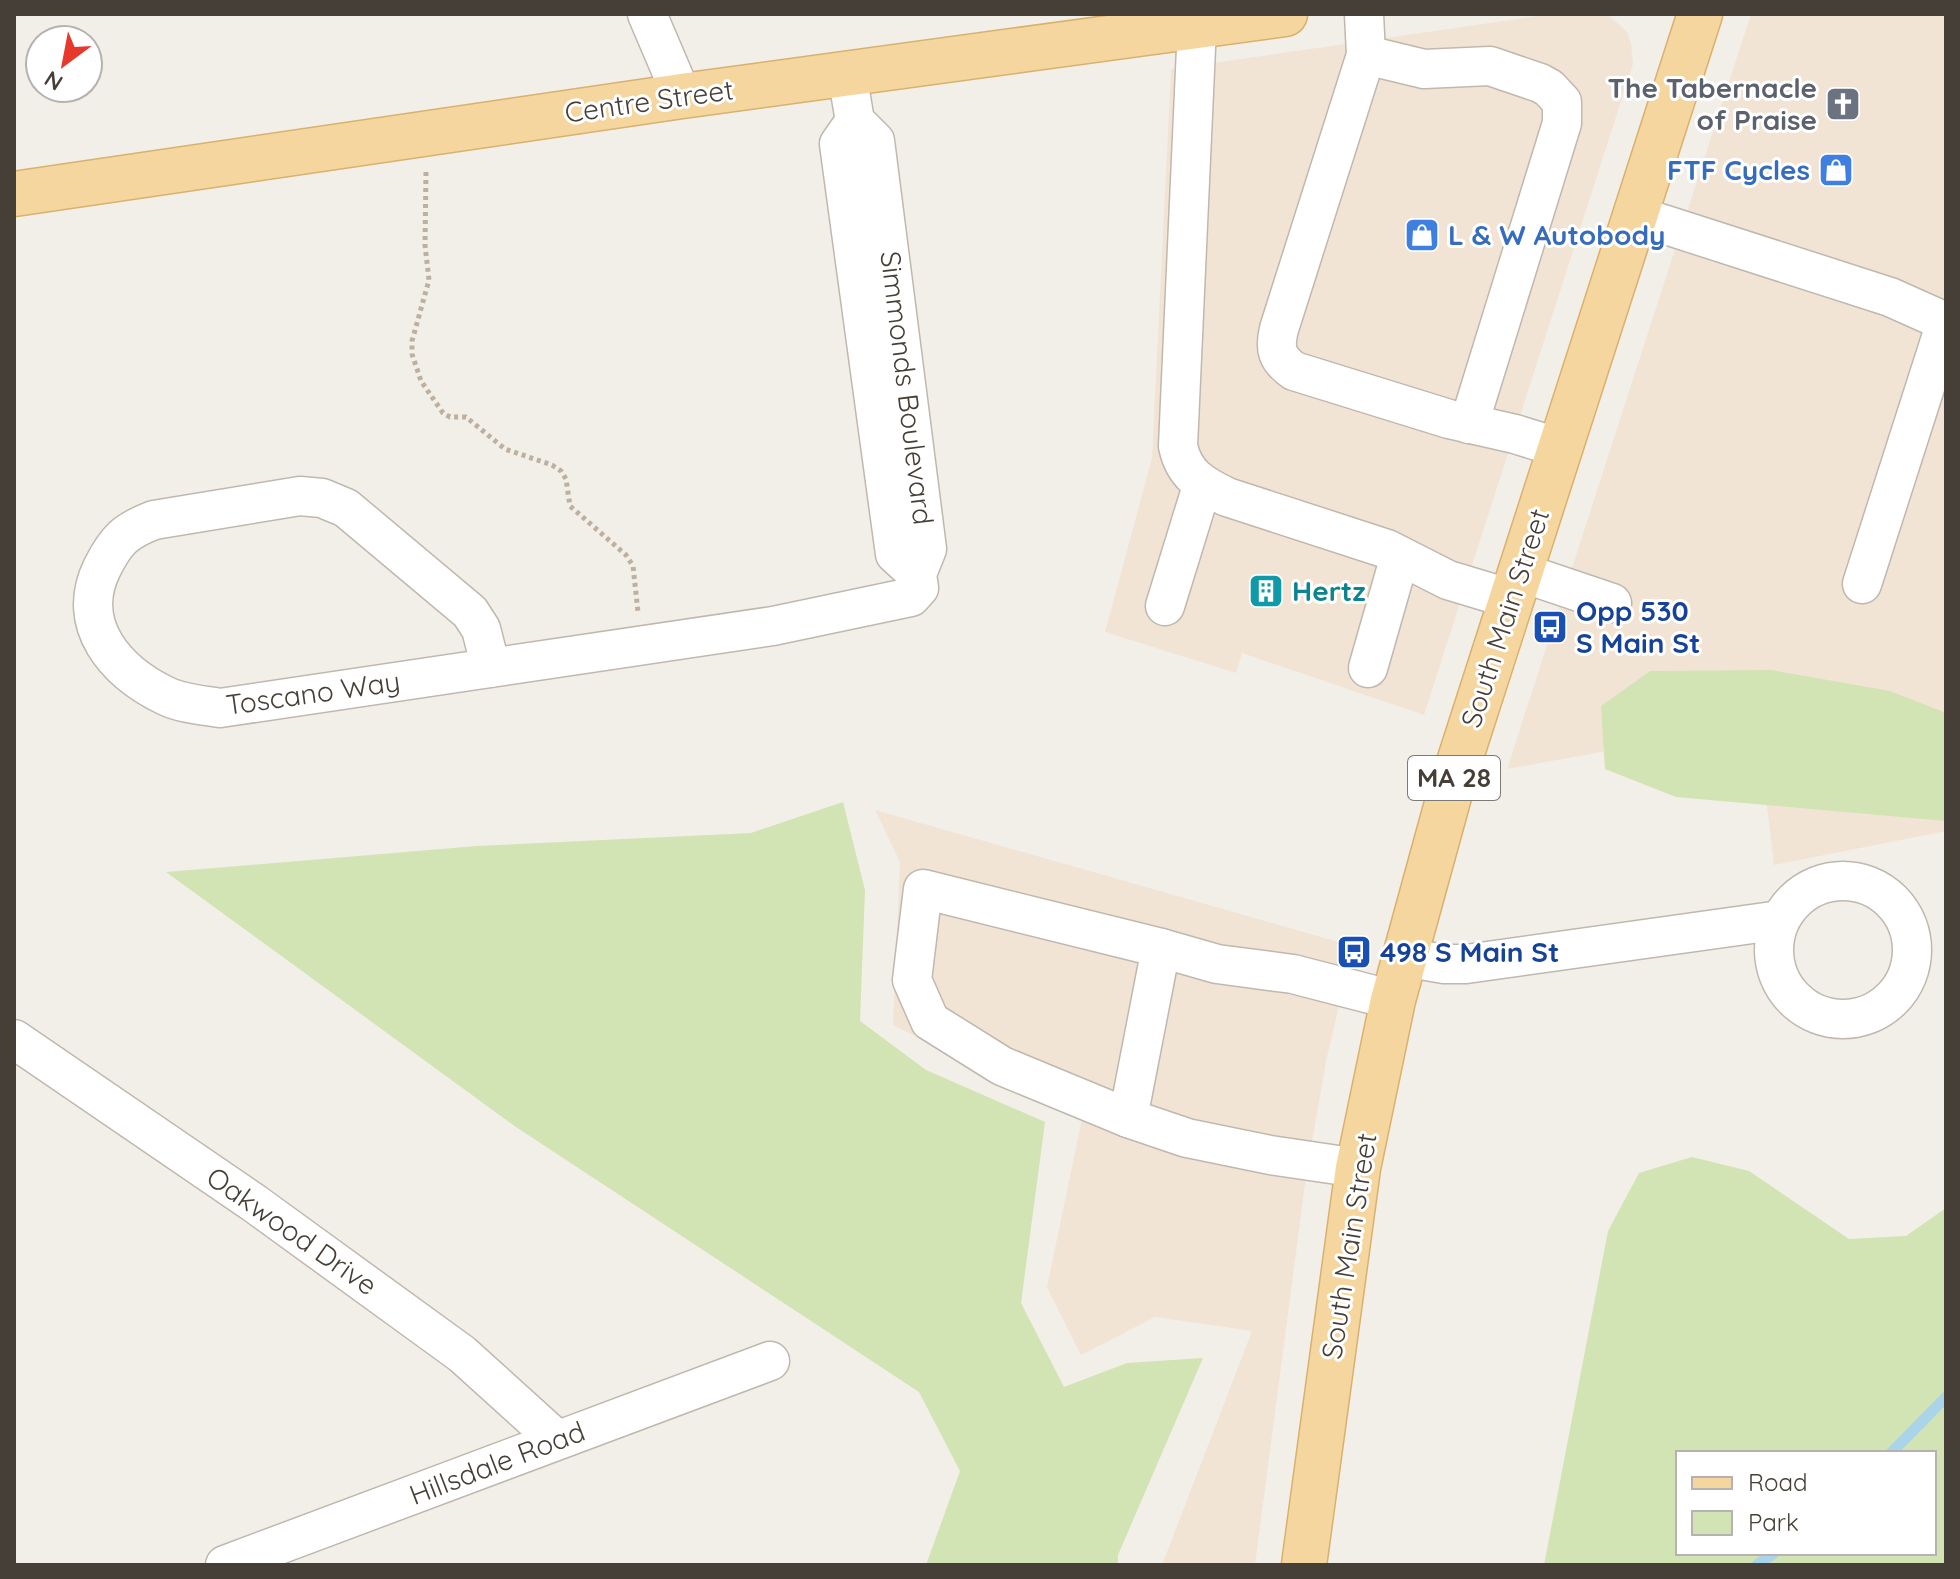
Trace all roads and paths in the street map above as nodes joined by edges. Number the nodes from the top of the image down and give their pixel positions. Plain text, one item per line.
1 (647, 14) edge
2 (1364, 14) edge
3 (1700, 14) edge
4 (1269, 15) edge
5 (1197, 26) junction
6 (1366, 55) junction
7 (847, 74) junction
8 (682, 96) junction
9 (426, 170) dead end
10 (14, 194) edge
11 (1635, 215) junction
12 (1946, 322) edge
13 (1469, 424) junction
14 (1560, 448) junction
15 (1202, 486) junction
16 (1400, 556) junction
17 (917, 574) joint
18 (1862, 584) dead end
19 (1516, 586) junction
20 (1612, 603) dead end
21 (1165, 606) dead end
22 (642, 645) junction
23 (491, 668) junction
24 (1368, 668) dead end
25 (1780, 920) dead end
26 (1161, 948) junction
27 (1404, 957) junction
28 (1393, 1000) junction
29 (14, 1039) edge
30 (1128, 1118) junction
31 (1358, 1168) junction
32 (770, 1361) dead end
33 (557, 1440) junction
34 (225, 1565) edge
35 (1304, 1565) edge

1 - 8 street
2 - 6 street
3 - 11 main road, South Main Street / MA 28
4 - 5 main road, Centre Street
5 - 7 main road, Centre Street
5 - 15 street
6 - 13 street
6 - 13 street
7 - 8 main road, Centre Street
7 - 17 street, Simmonds Boulevard
8 - 10 main road, Centre Street
9 - 22 path
11 - 12 street
11 - 14 main road, South Main Street / MA 28
12 - 18 street
13 - 14 street
14 - 19 main road, South Main Street / MA 28
15 - 16 street
15 - 21 street
16 - 19 street
16 - 24 street
17 - 22 street, Toscano Way
19 - 20 street
19 - 27 main road, South Main Street / MA 28
22 - 23 street, Toscano Way
23 - 23 street, Toscano Way
25 - 27 street
26 - 28 street
26 - 30 street
26 - 30 street
27 - 28 main road, South Main Street / MA 28
28 - 31 main road, South Main Street / MA 28
29 - 33 street, Oakwood Drive
30 - 31 street
31 - 35 main road, South Main Street / MA 28
32 - 33 street, Hillsdale Road
33 - 34 street, Hillsdale Road

